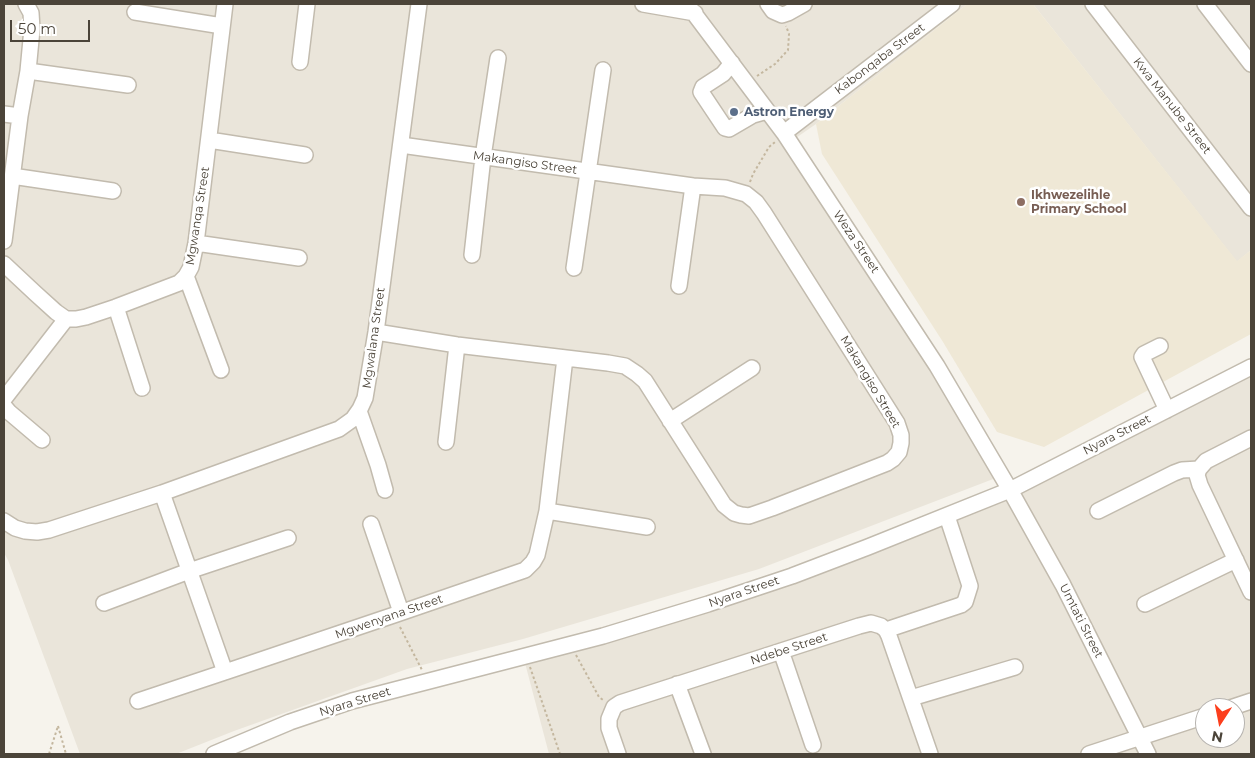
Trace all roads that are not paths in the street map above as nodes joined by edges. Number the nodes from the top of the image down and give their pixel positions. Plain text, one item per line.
1 (26, 4) edge
2 (225, 4) edge
3 (307, 4) edge
4 (419, 4) edge
5 (643, 4) edge
6 (768, 4) edge
7 (804, 4) edge
8 (952, 4) edge
9 (1093, 4) edge
10 (1205, 4) edge
11 (691, 9) edge
12 (135, 12) dead end
13 (222, 26) junction
14 (498, 58) dead end
15 (300, 62) dead end
16 (732, 63) junction
17 (1251, 64) edge
18 (603, 70) dead end
19 (28, 71) junction
20 (128, 85) dead end
21 (767, 111) junction
22 (4, 114) edge
23 (20, 116) junction
24 (784, 133) junction
25 (209, 140) junction
26 (401, 146) junction
27 (305, 155) dead end
28 (483, 157) junction
29 (588, 172) junction
30 (12, 176) junction
31 (693, 186) junction
32 (113, 191) dead end
33 (1251, 208) edge
34 (5, 217) edge
35 (4, 241) edge
36 (196, 243) junction
37 (472, 255) dead end
38 (300, 258) dead end
39 (4, 264) edge
40 (574, 268) dead end
41 (186, 276) junction
42 (679, 286) dead end
43 (116, 307) junction
44 (66, 318) junction
45 (376, 332) junction
46 (457, 345) junction
47 (1160, 346) dead end
48 (565, 358) junction
49 (1251, 367) edge
50 (752, 368) dead end
51 (220, 370) dead end
52 (142, 388) dead end
53 (4, 400) edge
54 (4, 406) edge
55 (1167, 410) junction
56 (358, 411) junction
57 (670, 421) junction
58 (1251, 438) edge
59 (42, 440) dead end
60 (446, 442) dead end
61 (1199, 469) junction
62 (385, 490) dead end
63 (1010, 490) junction
64 (162, 493) junction
65 (547, 511) junction
66 (1098, 511) dead end
67 (947, 516) junction
68 (4, 521) edge
69 (371, 524) dead end
70 (646, 527) dead end
71 (288, 538) dead end
72 (1236, 560) junction
73 (189, 571) junction
74 (1251, 592) edge
75 (104, 602) dead end
76 (1145, 604) dead end
77 (398, 614) junction
78 (886, 630) junction
79 (781, 651) junction
80 (1015, 667) dead end
81 (225, 672) junction
82 (677, 684) junction
83 (911, 698) junction
84 (138, 701) dead end
85 (1195, 719) edge
86 (1140, 738) junction
87 (813, 745) dead end
88 (214, 754) edge
89 (618, 754) edge
90 (703, 754) edge
91 (930, 754) edge
92 (1089, 754) edge
93 (1148, 754) edge

1 - 19 street
2 - 13 street, Mgwanqa Street
3 - 15 street
4 - 26 street, Mgwalana Street
5 - 11 street
6 - 7 street
8 - 24 street, Kabonqaba Street
9 - 33 street, Kwa Manube Street
10 - 17 street
11 - 16 street, Weza Street
12 - 13 street
13 - 25 street, Mgwanqa Street
14 - 28 street
16 - 21 street, Weza Street
16 - 21 street
18 - 29 street
19 - 20 street
19 - 23 street
21 - 24 street, Weza Street
22 - 23 street
23 - 30 street
24 - 63 street, Weza Street
25 - 27 street
25 - 36 street, Mgwanqa Street
26 - 28 street, Makangiso Street
26 - 45 street, Mgwalana Street
28 - 29 street, Makangiso Street
28 - 37 street
29 - 31 street, Makangiso Street
29 - 40 street
30 - 32 street
30 - 34 street
31 - 42 street
31 - 57 street, Makangiso Street
34 - 35 street
36 - 38 street
36 - 41 street, Mgwanqa Street
39 - 44 street
41 - 43 street, Mgwanqa Street
41 - 51 street
43 - 44 street, Mgwanqa Street
43 - 52 street
44 - 53 street
45 - 46 street, Makangiso Street
45 - 56 street, Mgwalana Street
46 - 48 street, Makangiso Street
46 - 60 street
47 - 55 street
48 - 57 street, Makangiso Street
48 - 65 street, Mgwenyana Street
49 - 55 street, Nyara Street
50 - 57 street
54 - 59 street
55 - 63 street, Nyara Street
56 - 62 street
56 - 64 street, Mgwalana Street
58 - 61 street
61 - 66 street
61 - 72 street
63 - 67 street, Nyara Street
63 - 86 street, Umtati Street
64 - 68 street, Mgwalana Street
64 - 73 street
65 - 70 street
65 - 77 street, Mgwenyana Street
67 - 78 street
67 - 88 street, Nyara Street
69 - 77 street
71 - 73 street
72 - 74 street
72 - 76 street
73 - 75 street
73 - 81 street
77 - 81 street, Mgwenyana Street
78 - 79 street, Ndebe Street
78 - 83 street
79 - 82 street, Ndebe Street
79 - 87 street
80 - 83 street
81 - 84 street, Mgwenyana Street
82 - 89 street, Ndebe Street
82 - 90 street
83 - 91 street
85 - 86 street
86 - 92 street
86 - 93 street, Umtati Street

